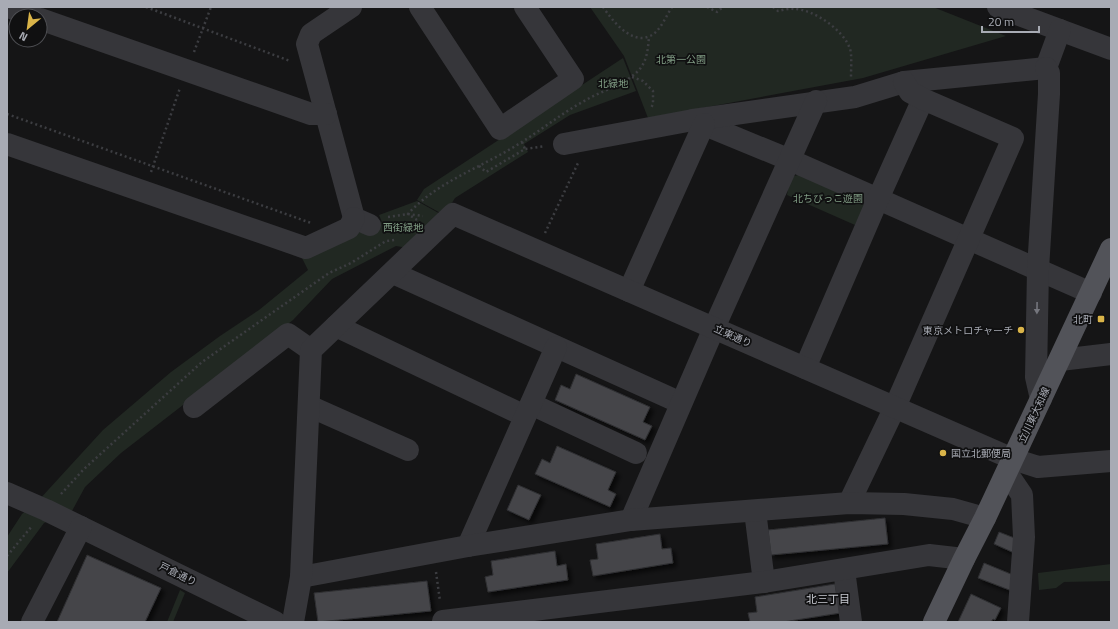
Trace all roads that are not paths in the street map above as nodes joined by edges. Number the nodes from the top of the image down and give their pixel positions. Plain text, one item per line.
1 (351, 7) edge
2 (420, 7) edge
3 (525, 7) edge
4 (998, 7) edge
5 (48, 21) edge
6 (1060, 30) junction
7 (1111, 49) edge
8 (1046, 68) junction
9 (904, 82) junction
10 (923, 99) junction
11 (816, 101) junction
12 (326, 114) junction
13 (698, 122) junction
14 (7, 144) edge
15 (564, 144) road end
16 (790, 160) junction
17 (878, 199) junction
18 (969, 239) junction
19 (1111, 249) edge
20 (1038, 269) junction
21 (392, 273) junction
22 (629, 291) junction
23 (1091, 293) junction
24 (336, 326) junction
25 (714, 328) junction
26 (556, 347) junction
27 (312, 350) junction
28 (1111, 354) edge
29 (1060, 360) junction
30 (805, 368) junction
31 (1041, 399) junction
32 (682, 403) junction
33 (309, 406) junction
34 (194, 407) dead end
35 (895, 407) junction
36 (528, 410) junction
37 (408, 450) dead end
38 (636, 453) dead end
39 (1111, 461) edge
40 (1010, 466) junction
41 (7, 493) edge
42 (848, 503) junction
43 (755, 511) junction
44 (985, 518) junction
45 (631, 520) junction
46 (81, 527) junction
47 (468, 546) junction
48 (964, 558) junction
49 (844, 570) junction
50 (301, 577) junction
51 (764, 582) junction
52 (443, 621) edge
53 (32, 622) edge
54 (274, 622) edge
55 (293, 622) edge
56 (851, 622) edge
57 (934, 622) edge
58 (1018, 622) edge

1 - 12 street
2 - 3 street
4 - 6 street
5 - 12 street
6 - 7 street
6 - 8 street
8 - 9 street
8 - 20 street
9 - 10 street
9 - 11 street
10 - 17 street
10 - 18 street
11 - 13 street
11 - 16 street
12 - 14 street
13 - 15 street
13 - 16 street
13 - 22 street
16 - 17 street
16 - 25 street
17 - 18 street
17 - 30 street
18 - 20 street
18 - 35 street
19 - 23 main road, 立川東大和線
20 - 23 street
20 -> 31 street
21 - 22 street, 立東通り
21 - 24 street
21 - 26 street
22 - 25 street, 立東通り
23 - 29 main road, 立川東大和線
24 - 27 street
24 - 36 street
25 - 30 street, 立東通り
25 - 32 street
26 - 32 street
26 - 36 street
27 - 33 street
27 - 34 street
28 - 29 street
29 - 31 main road, 立川東大和線
30 - 35 street, 立東通り
31 - 40 main road, 立川東大和線
32 - 45 street
33 - 37 street
33 - 50 street
35 - 40 street, 立東通り
35 - 42 street
36 - 38 street
36 - 47 street
39 - 40 street, 立東通り
40 - 44 main road, 立川東大和線
40 - 58 street
41 - 46 street, 戸倉通り
42 - 43 street
42 - 44 street
43 - 45 street
43 - 51 street
44 - 48 main road, 立川東大和線
45 - 47 street
46 - 53 street
46 - 54 street, 戸倉通り
47 - 50 street
48 - 49 street
48 - 57 main road, 立川東大和線
49 - 51 street
49 - 56 street
50 - 55 street
51 - 52 street

